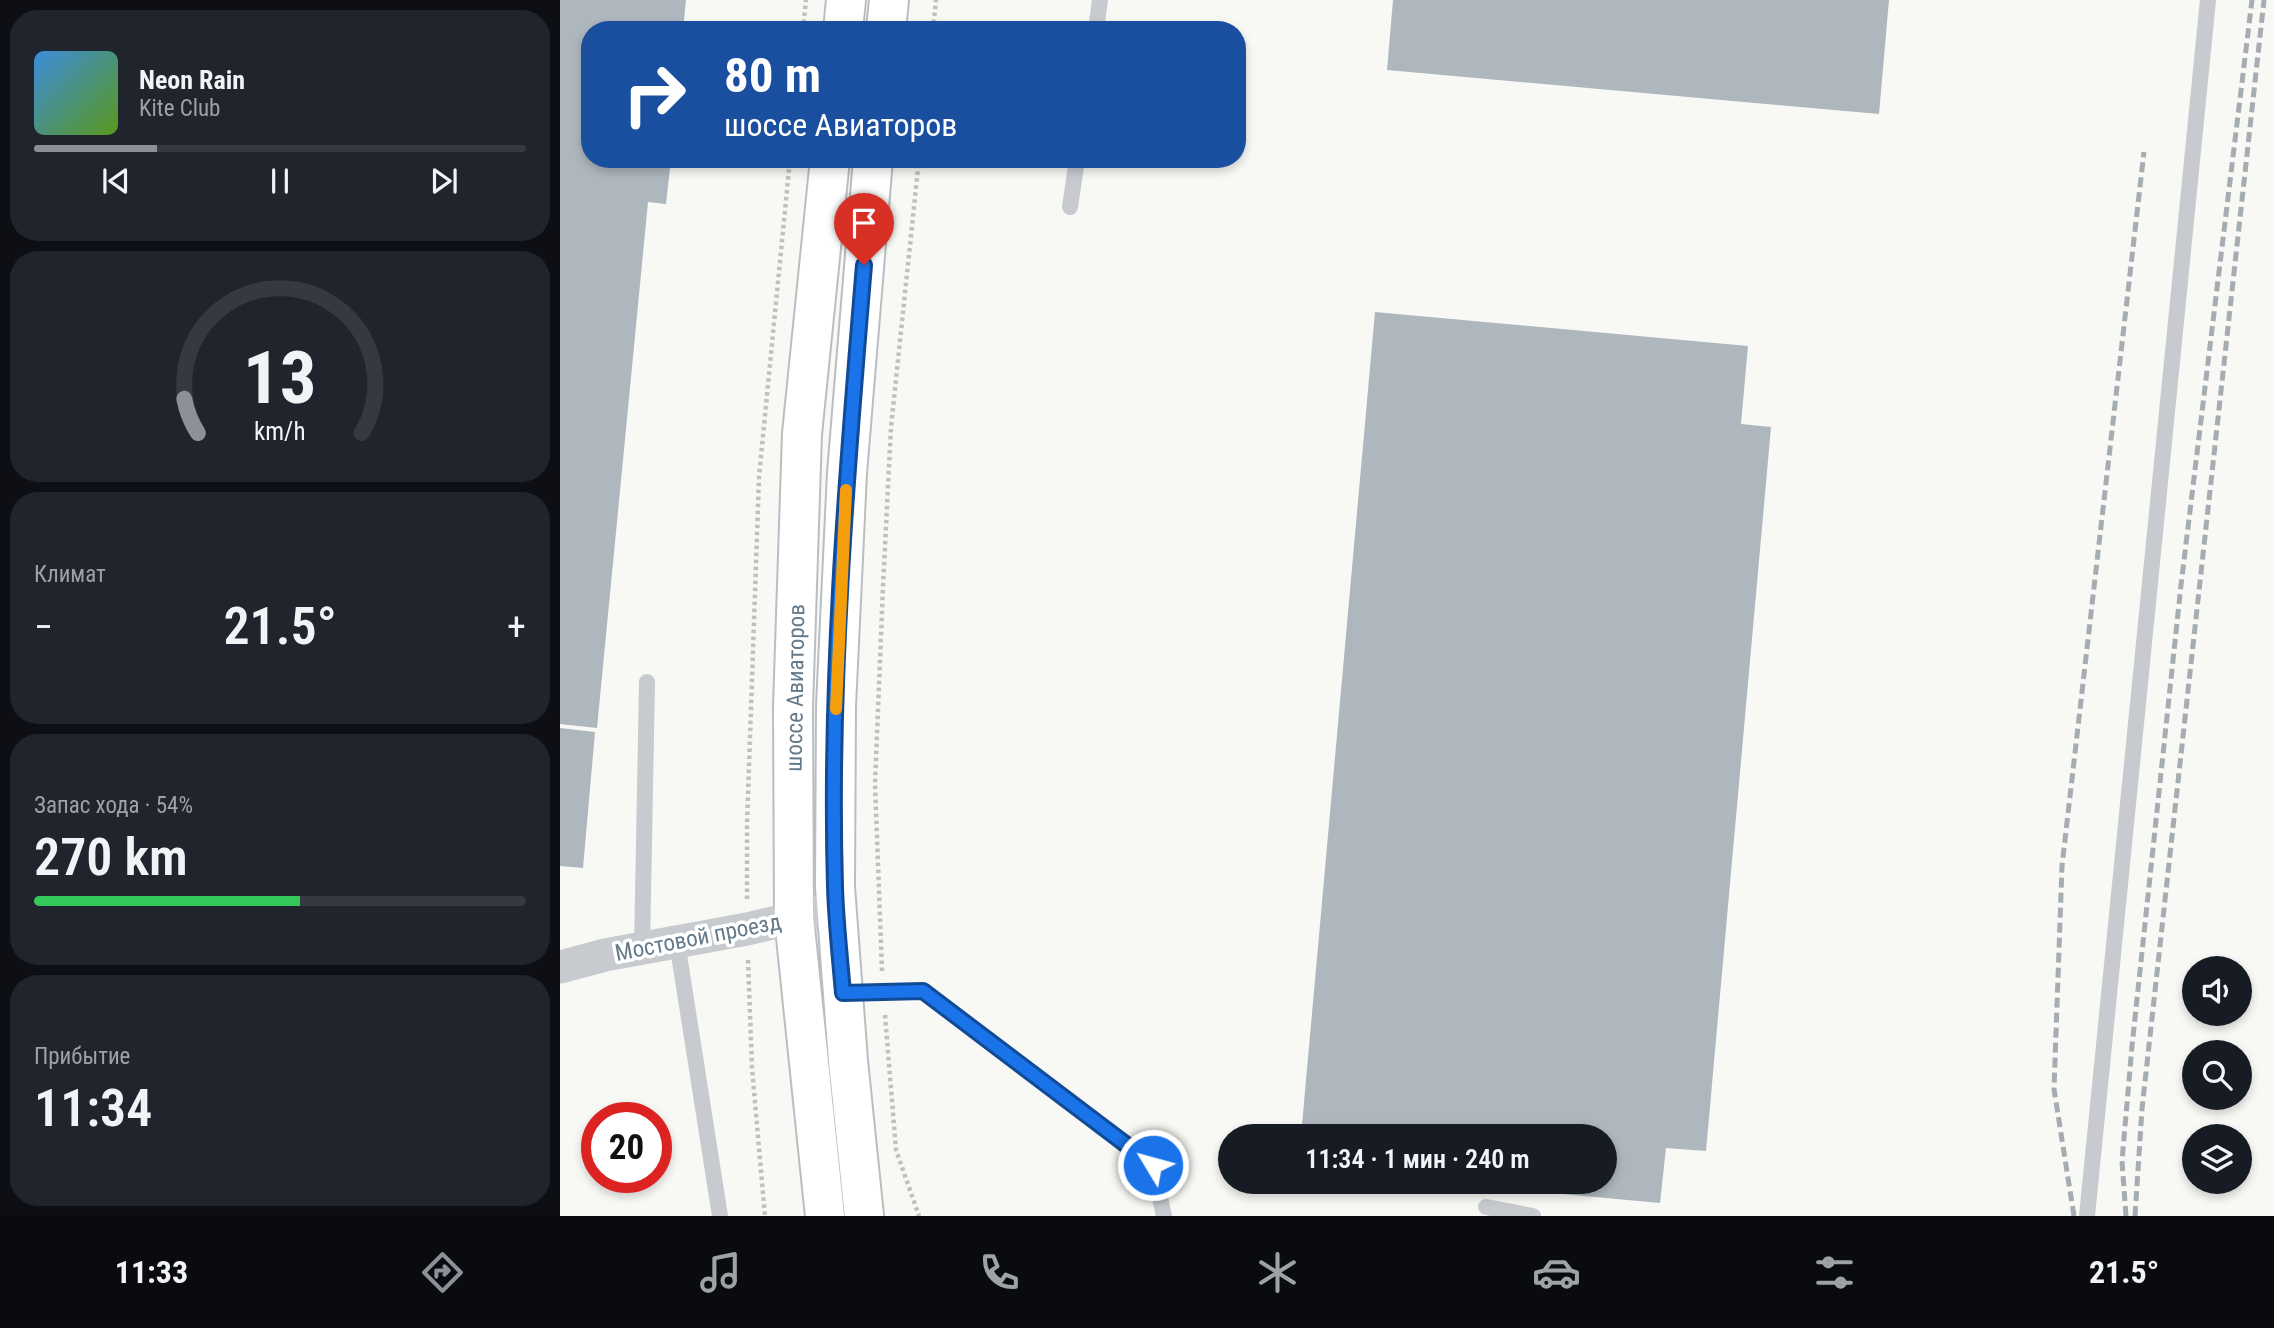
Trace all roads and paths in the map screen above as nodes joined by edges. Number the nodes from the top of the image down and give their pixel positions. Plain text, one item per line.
1 (806, 0) edge
2 (846, 0) edge
3 (888, 0) edge
4 (936, 0) edge
5 (1100, 0) edge
6 (2208, 0) edge
7 (804, 21) edge
8 (844, 21) edge
9 (887, 21) edge
10 (934, 21) edge
11 (1097, 21) edge
12 (829, 168) edge
13 (872, 168) edge
14 (918, 168) edge
15 (1076, 168) edge
16 (1070, 207) dead end
17 (647, 682) dead end
18 (836, 908) junction
19 (794, 918) junction
20 (677, 942) junction
21 (642, 949) junction
22 (560, 967) edge
23 (883, 992) junction
24 (843, 993) junction
25 (1486, 1207) dead end
26 (720, 1216) edge
27 (825, 1216) edge
28 (864, 1216) edge
29 (919, 1216) edge
30 (1164, 1216) edge
31 (1534, 1216) edge
32 (2087, 1216) edge

1 - 7 path
2 - 8 main road
3 - 9 main road
4 - 10 path
5 - 11 lane
6 - 32 lane
12 - 19 main road, шоссе Авиаторов
13 - 18 main road, шоссе Авиаторов
14 - 23 path
15 - 16 lane
17 - 21 lane
18 - 19 street, Мостовой проезд
18 - 24 main road, шоссе Авиаторов
19 - 20 street, Мостовой проезд
19 - 27 main road, шоссе Авиаторов
20 - 21 street, Мостовой проезд
20 - 26 lane
21 - 22 street, Мостовой проезд
23 - 24 lane
23 - 29 path
23 - 30 lane
24 - 28 main road, шоссе Авиаторов
25 - 31 lane

